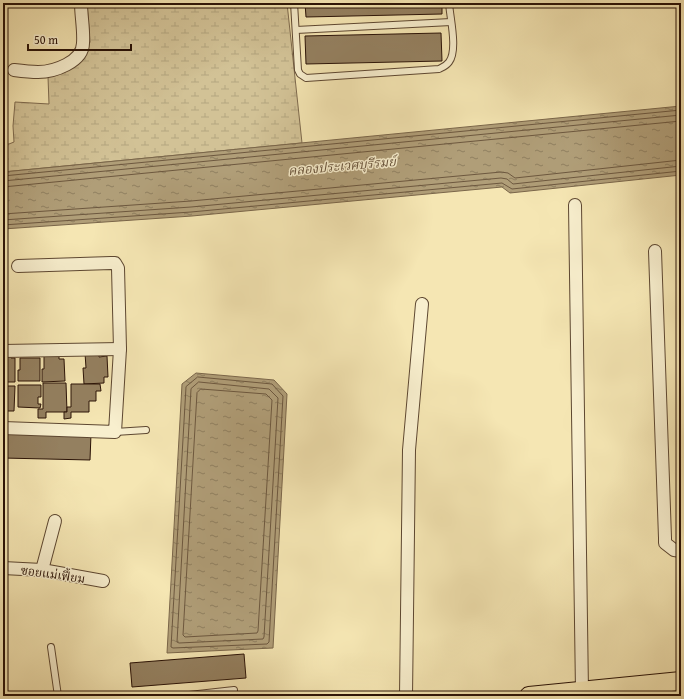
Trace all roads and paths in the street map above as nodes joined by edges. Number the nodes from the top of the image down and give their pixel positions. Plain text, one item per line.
1 (81, 3) edge
2 (294, 3) edge
3 (449, 3) edge
4 (451, 22) junction
5 (296, 30) junction
6 (14, 70) dead end
7 (575, 205) dead end
8 (655, 251) dead end
9 (18, 266) dead end
10 (422, 304) dead end
11 (120, 349) junction
12 (3, 351) edge
13 (3, 428) edge
14 (146, 430) dead end
15 (114, 432) junction
16 (55, 521) dead end
17 (681, 551) edge
18 (3, 568) edge
19 (42, 570) junction
20 (103, 581) dead end
21 (51, 647) dead end
22 (681, 681) edge
23 (234, 690) dead end
24 (582, 690) junction
25 (58, 696) edge
26 (180, 696) edge
27 (406, 696) edge
28 (530, 696) edge

1 - 6 street
2 - 5 lane
3 - 4 lane
4 - 5 lane
4 - 5 lane
7 - 24 street
8 - 17 street
9 - 11 street
10 - 27 street
11 - 12 street
11 - 15 street
13 - 15 street
14 - 15 lane
16 - 19 street
18 - 19 street, ซอยแม่เฟี้ยม
19 - 20 street, ซอยแม่เฟี้ยม
21 - 25 lane
22 - 24 main road
23 - 26 lane
24 - 28 main road

